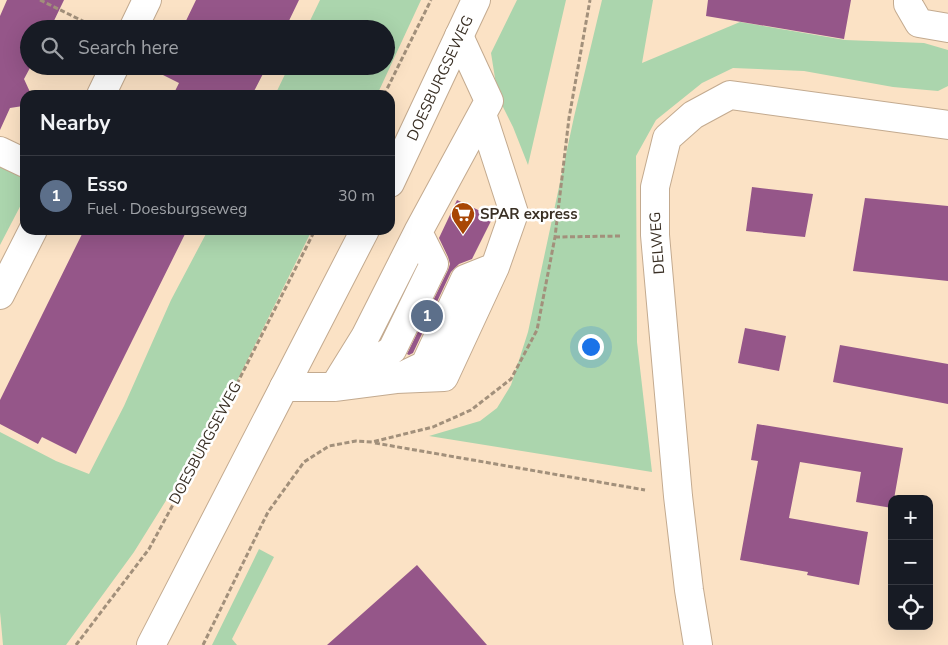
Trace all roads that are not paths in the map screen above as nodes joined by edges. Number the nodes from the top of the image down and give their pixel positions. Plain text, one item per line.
1 (146, 0) edge
2 (476, 0) edge
3 (908, 0) edge
4 (137, 20) edge
5 (948, 28) edge
6 (459, 36) junction
7 (111, 75) edge
8 (103, 90) edge
9 (482, 114) junction
10 (948, 125) edge
11 (0, 151) edge
12 (20, 161) edge
13 (395, 172) edge
14 (30, 235) edge
15 (363, 235) edge
16 (0, 295) edge
17 (284, 387) junction
18 (334, 387) junction
19 (150, 645) edge
20 (698, 645) edge

1 - 4 street
2 - 6 street, DOESBURGSEWEG
3 - 5 street
6 - 9 street
6 - 13 street, DOESBURGSEWEG
7 - 8 street
9 - 18 street
9 - 18 street
10 - 20 street, DELWEG
11 - 12 street
14 - 16 street
15 - 17 street
17 - 18 street
17 - 19 street

